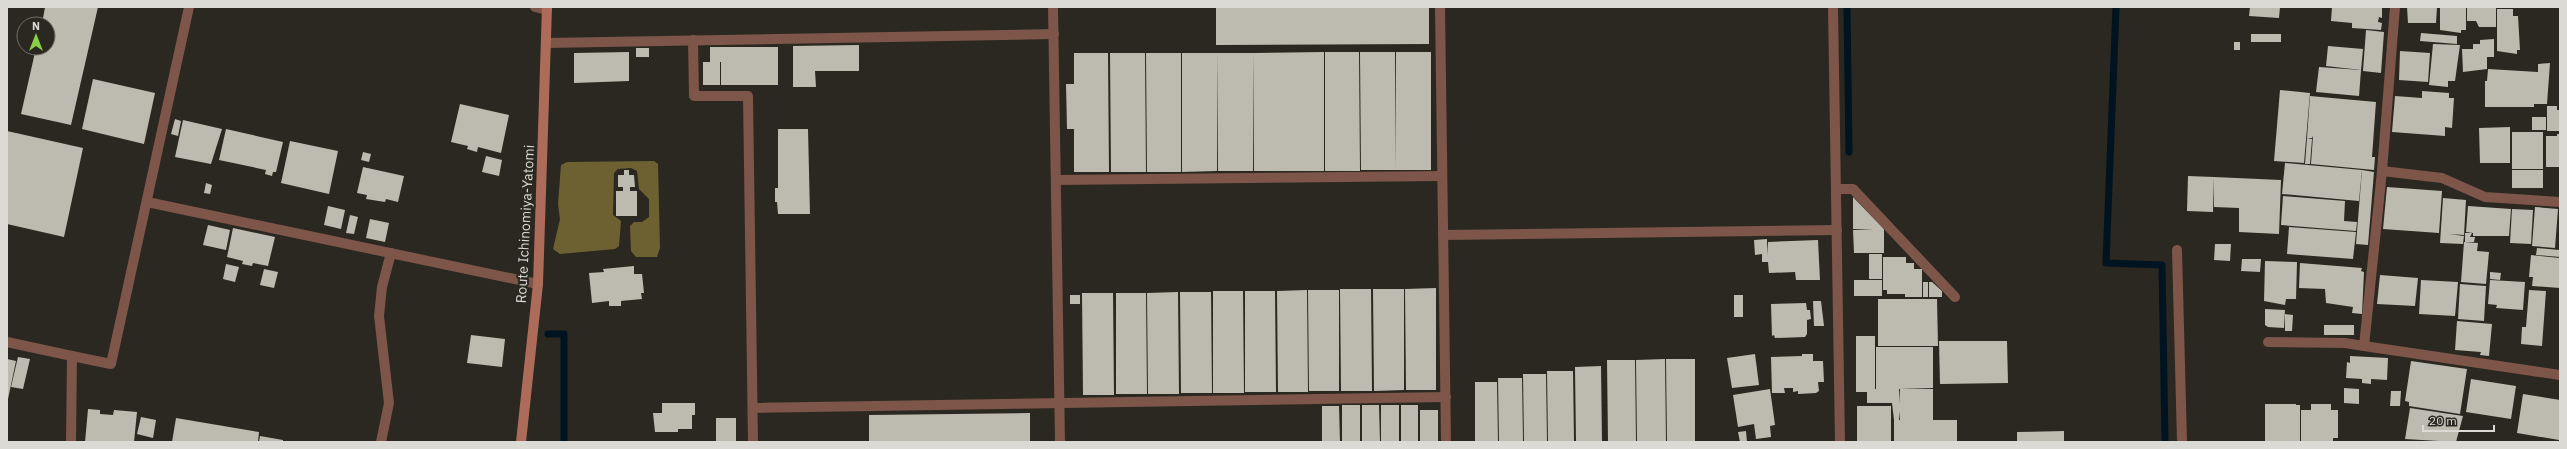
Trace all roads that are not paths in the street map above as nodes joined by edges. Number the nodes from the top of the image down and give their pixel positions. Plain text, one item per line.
1 (188, 7) edge
2 (535, 7) edge
3 (1053, 7) edge
4 (1440, 7) edge
5 (1833, 7) edge
6 (2395, 7) edge
7 (547, 8) edge
8 (1054, 34) junction
9 (693, 40) junction
10 (546, 43) junction
11 (2382, 171) junction
12 (1442, 176) junction
13 (1056, 180) junction
14 (1836, 189) junction
15 (147, 202) junction
16 (2560, 202) edge
17 (1837, 230) junction
18 (1443, 235) junction
19 (2178, 250) dead end
20 (391, 253) junction
21 (538, 284) junction
22 (1956, 297) dead end
23 (7, 342) edge
24 (2268, 342) dead end
25 (2364, 346) junction
26 (72, 356) junction
27 (2560, 375) edge
28 (1446, 397) junction
29 (1060, 403) junction
30 (753, 408) junction
31 (71, 442) edge
32 (381, 442) edge
33 (521, 442) edge
34 (753, 442) edge
35 (1060, 442) edge
36 (1446, 442) edge
37 (1840, 442) edge
38 (2182, 442) edge

1 - 15 street
2 - 7 street
3 - 8 street
4 - 12 street
5 - 14 street
6 - 11 street
7 - 10 main road, Route Ichinomiya-Yatomi
8 - 9 street
8 - 13 street
9 - 10 street
9 - 30 street
10 - 21 main road, Route Ichinomiya-Yatomi
11 - 16 street
11 - 25 street
12 - 13 street
12 - 18 street
13 - 29 street
14 - 17 street
14 - 22 street
15 - 20 street
15 - 26 street
17 - 18 street
17 - 37 street
18 - 28 street
19 - 38 street
20 - 21 street
20 - 32 street
21 - 33 main road, Route Ichinomiya-Yatomi
23 - 26 street
24 - 25 street
25 - 27 street
26 - 31 street
28 - 29 street
28 - 36 street
29 - 30 street
29 - 35 street
30 - 34 street

